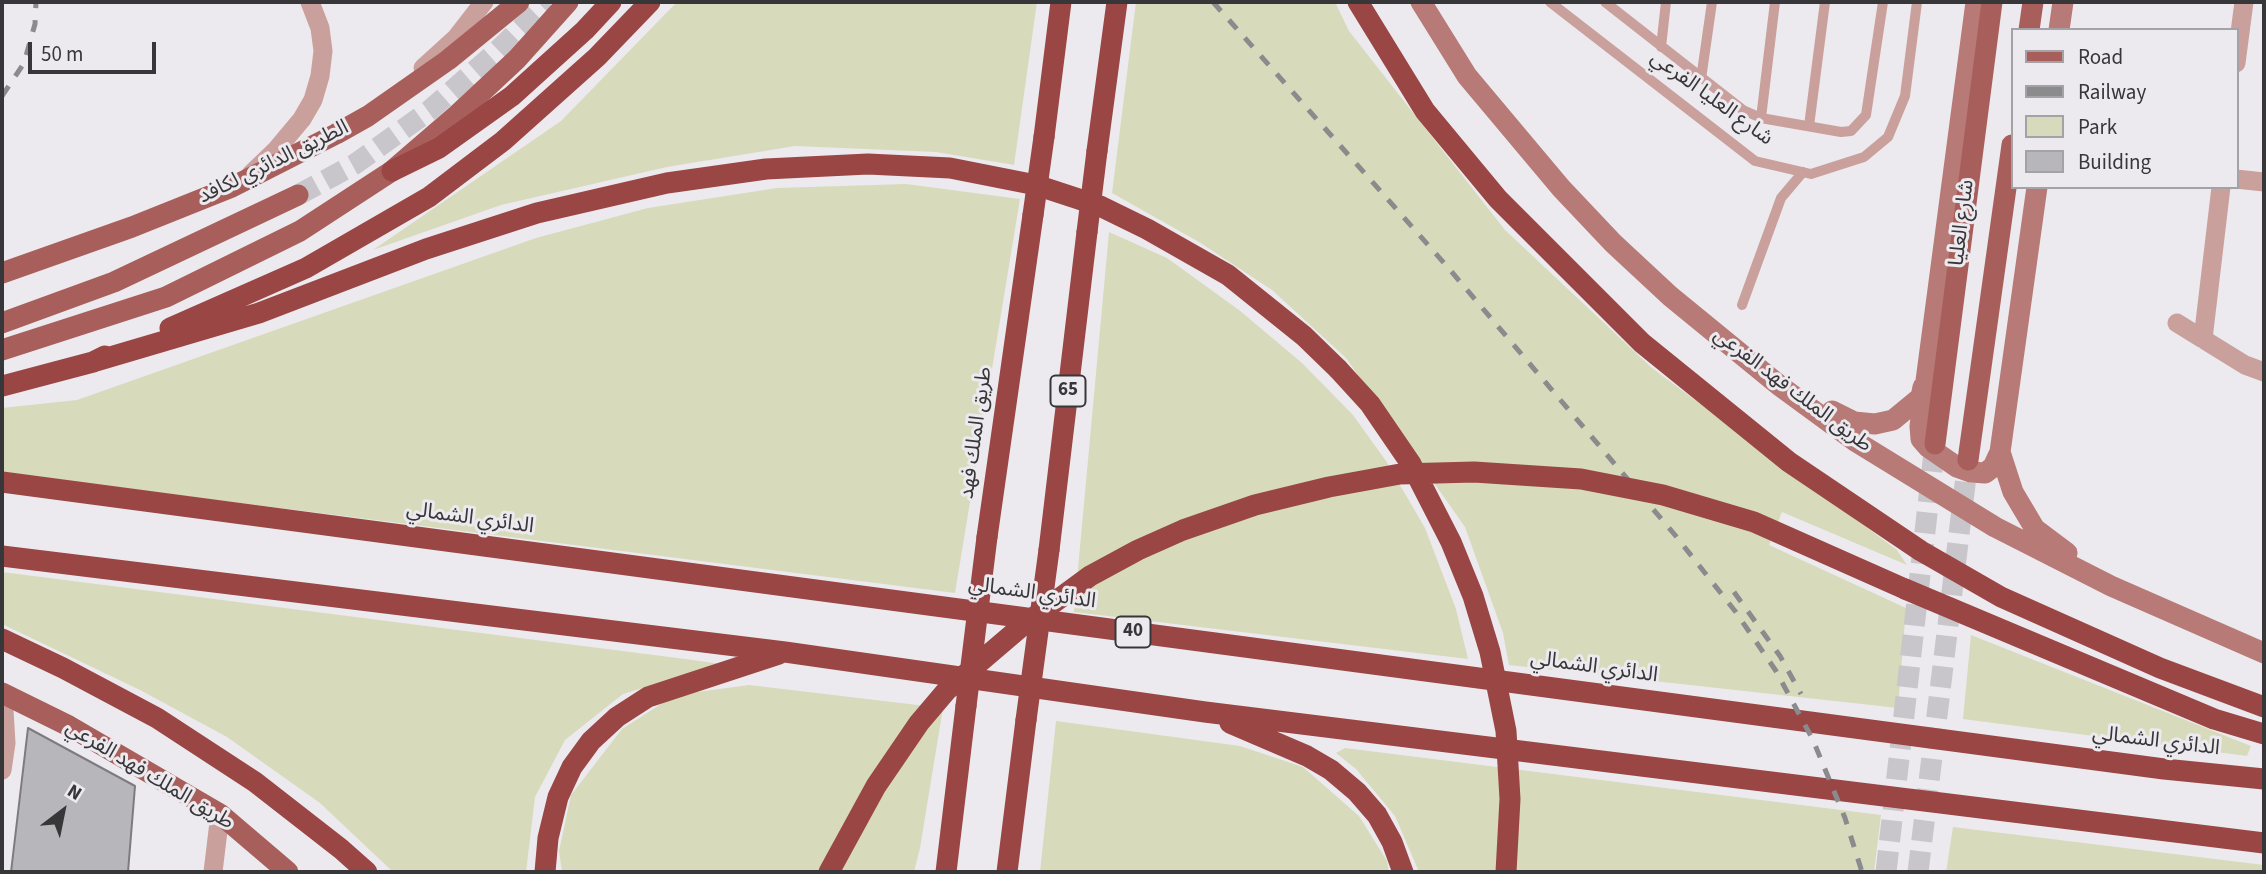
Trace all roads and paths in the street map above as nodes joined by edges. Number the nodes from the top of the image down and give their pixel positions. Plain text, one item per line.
1 (310, 2) edge
2 (484, 2) edge
3 (519, 2) edge
4 (568, 2) edge
5 (611, 2) edge
6 (650, 2) edge
7 (1061, 2) edge
8 (1117, 2) edge
9 (1358, 2) edge
10 (1421, 2) edge
11 (1550, 2) edge
12 (1666, 2) edge
13 (1712, 2) edge
14 (1775, 2) edge
15 (1825, 2) edge
16 (1883, 2) edge
17 (1917, 2) edge
18 (1976, 2) edge
19 (1992, 2) edge
20 (2032, 2) edge
21 (2063, 2) edge
22 (2244, 2) edge
23 (1607, 3) edge
24 (2029, 28) edge
25 (2059, 28) edge
26 (1661, 47) junction
27 (2238, 48) edge
28 (1700, 79) junction
29 (368, 116) junction
30 (1761, 118) junction
31 (1809, 126) junction
32 (2010, 159) edge
33 (392, 171) junction
34 (1803, 172) junction
35 (2238, 179) edge
36 (243, 181) junction
37 (2264, 182) edge
38 (2037, 189) edge
39 (2221, 189) edge
40 (298, 195) tunnel mouth
41 (2, 272) edge
42 (1742, 304) dead end
43 (2, 323) edge
44 (2177, 323) dead end
45 (2203, 339) junction
46 (2, 350) edge
47 (93, 362) junction
48 (1930, 364) junction
49 (2264, 372) edge
50 (2, 386) edge
51 (1780, 386) junction
52 (1935, 444) tunnel mouth
53 (2000, 452) junction
54 (1968, 460) tunnel mouth
55 (2, 481) edge
56 (2, 556) edge
57 (2111, 586) junction
58 (2, 639) edge
59 (785, 652) junction
60 (2264, 653) edge
61 (2, 694) edge
62 (2264, 706) edge
63 (1205, 712) junction
64 (2264, 734) edge
65 (1021, 747) junction
66 (2, 770) edge
67 (2264, 779) edge
68 (220, 814) junction
69 (953, 819) junction
70 (2264, 843) edge
71 (214, 872) edge
72 (288, 872) edge
73 (367, 872) edge
74 (545, 872) edge
75 (829, 872) edge
76 (935, 872) edge
77 (946, 872) edge
78 (1007, 872) edge
79 (1021, 872) edge
80 (1403, 872) edge
81 (1506, 872) edge

1 - 36 street
2 - 29 street
3 - 29 main road, الطريق الدائري لكافد
4 - 33 main road
5 - 33 highway
6 - 47 highway
7 - 69 highway, طريق الملك فهد, bridge
8 - 65 highway, 65, bridge
9 - 62 highway
10 - 51 street, طريق الملك فهد الفرعي
11 - 34 lane, شارع العليا الفرعي
12 - 26 lane
13 - 28 lane
14 - 30 lane
15 - 31 lane
16 - 31 lane
17 - 34 lane, شارع العليا الفرعي
18 - 48 street
19 - 52 main road, شارع العليا
20 - 24 main road
21 - 25 street
22 - 27 street
23 - 26 lane
26 - 28 lane
28 - 30 lane
29 - 36 main road, الطريق الدائري لكافد
30 - 31 lane
32 - 54 main road, شارع العليا
33 - 46 main road
34 - 42 lane
35 - 37 street
36 - 41 main road, الطريق الدائري لكافد
38 - 53 street
39 - 45 street
40 - 43 main road
44 - 45 street
45 - 49 street
47 - 50 highway
47 - 81 highway, bridge
48 - 51 street
48 - 53 street
51 - 57 street, طريق الملك فهد الفرعي
53 - 57 street
55 - 67 highway, الدائري الشمالي / 40
56 - 59 highway
57 - 60 street, طريق الملك فهد الفرعي
58 - 73 highway
59 - 63 highway
59 - 74 highway
61 - 66 street
61 - 68 main road, طريق الملك فهد الفرعي
63 - 70 highway
63 - 80 highway
64 - 75 highway, bridge
65 - 78 highway, 65
65 - 79 highway, 65
68 - 71 street
68 - 72 main road, طريق الملك فهد الفرعي
69 - 76 highway
69 - 77 highway, طريق الملك فهد

